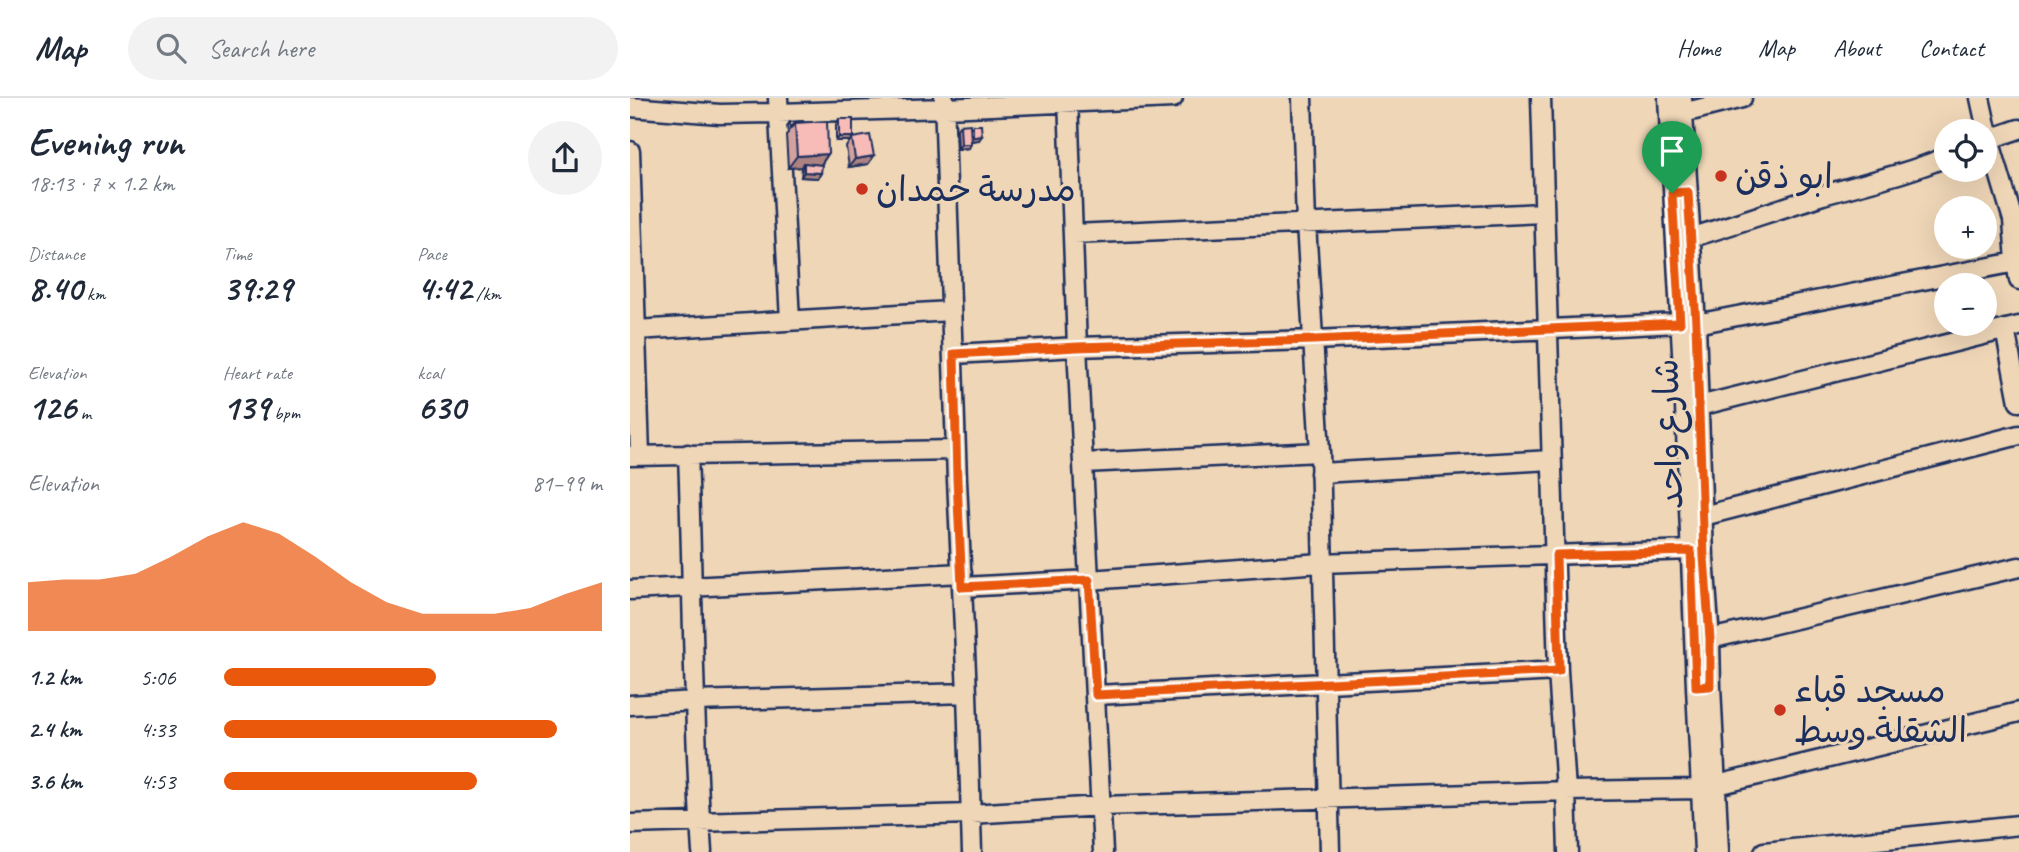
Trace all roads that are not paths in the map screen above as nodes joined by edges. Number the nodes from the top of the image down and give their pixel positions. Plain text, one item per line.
1 (1173, 98) edge
2 (1302, 98) edge
3 (1541, 98) edge
4 (1668, 98) edge
5 (1742, 98) edge
6 (1980, 98) edge
7 (1068, 100) edge
8 (944, 103) edge
9 (778, 105) edge
10 (1683, 106) edge
11 (630, 107) edge
12 (1984, 119) edge
13 (2019, 129) edge
14 (1997, 137) edge
15 (630, 151) edge
16 (1934, 162) edge
17 (1997, 168) edge
18 (1680, 193) junction
19 (1543, 213) junction
20 (2016, 220) edge
21 (1306, 224) junction
22 (631, 225) edge
23 (1074, 234) junction
24 (1690, 238) junction
25 (2017, 271) edge
26 (950, 311) junction
27 (790, 320) junction
28 (1688, 324) junction
29 (2012, 328) edge
30 (1548, 329) junction
31 (636, 330) junction
32 (1314, 340) junction
33 (1077, 347) junction
34 (954, 354) junction
35 (2019, 402) edge
36 (1699, 406) junction
37 (2019, 436) edge
38 (956, 450) junction
39 (1320, 452) junction
40 (688, 454) junction
41 (635, 456) edge
42 (1551, 460) junction
43 (1083, 463) junction
44 (1320, 473) junction
45 (1703, 516) junction
46 (1691, 551) junction
47 (1556, 555) junction
48 (1321, 563) junction
49 (2019, 567) edge
50 (962, 580) junction
51 (1089, 580) junction
52 (694, 587) junction
53 (630, 590) edge
54 (1710, 639) junction
55 (1559, 671) junction
56 (1326, 682) junction
57 (1703, 687) junction
58 (967, 693) junction
59 (1096, 695) junction
60 (695, 701) junction
61 (630, 705) edge
62 (2019, 712) edge
63 (1709, 787) junction
64 (1566, 791) junction
65 (1328, 800) junction
66 (1101, 806) junction
67 (970, 814) junction
68 (700, 821) junction
69 (630, 824) edge
70 (2019, 825) edge
71 (702, 852) edge
72 (972, 852) edge
73 (1103, 852) edge
74 (1330, 852) edge
75 (1568, 852) edge
76 (1704, 852) edge
77 (1719, 852) edge
78 (1764, 852) edge

1 - 7 street
2 - 21 street
3 - 19 street
4 - 18 street, شارع واحد
5 - 10 street
6 - 12 street
7 - 8 street
7 - 23 street
8 - 9 street
8 - 26 street
9 - 11 street
9 - 27 street
10 - 18 street, شارع واحد
13 - 14 street
15 - 22 street
16 - 24 street
17 - 20 street
18 - 24 street, شارع واحد
18 - 28 street, شارع واحد
19 - 21 street
19 - 30 street
20 - 25 street
21 - 23 street
21 - 32 street
22 - 31 street
23 - 33 street
24 - 28 street, شارع واحد
25 - 28 street
26 - 27 street
26 - 34 street
27 - 31 street
28 - 30 street
28 - 36 street, شارع واحد
28 - 46 street, شارع واحد
29 - 35 street
29 - 36 street
30 - 32 street
30 - 42 street
31 - 41 street
32 - 33 street
32 - 39 street
33 - 34 street
33 - 43 street
34 - 38 street
36 - 45 street, شارع واحد
37 - 45 street
38 - 40 street
38 - 50 street
39 - 43 street
39 - 44 street
40 - 41 street
40 - 52 street
42 - 44 street
42 - 47 street
43 - 51 street
44 - 48 street
45 - 54 street, شارع واحد
46 - 47 street
46 - 57 street, شارع واحد
47 - 48 street
47 - 55 street
48 - 51 street
48 - 56 street
49 - 54 street
50 - 51 street
50 - 52 street
50 - 58 street
51 - 59 street
52 - 53 street
52 - 60 street
54 - 57 street, شارع واحد
55 - 56 street
55 - 64 street
56 - 59 street
56 - 65 street
57 - 63 street, شارع واحد
58 - 60 street
58 - 67 street
59 - 66 street
60 - 61 street
60 - 68 street
62 - 63 street
63 - 64 street
63 - 76 street, شارع واحد
63 - 77 street, شارع واحد
64 - 65 street
64 - 75 street
65 - 66 street
65 - 74 street
66 - 67 street
66 - 73 street
67 - 68 street
67 - 72 street
68 - 69 street
68 - 71 street
70 - 78 street

